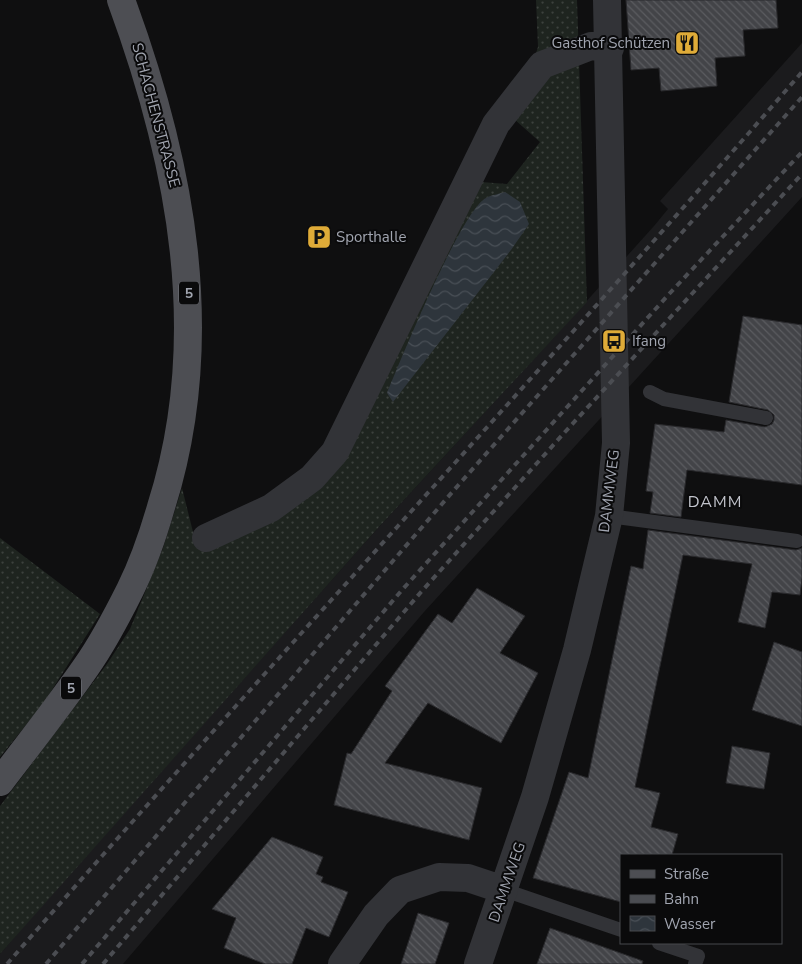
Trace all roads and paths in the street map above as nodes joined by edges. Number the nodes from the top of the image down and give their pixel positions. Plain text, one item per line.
1 (121, 0) edge
2 (607, 0) edge
3 (610, 48) junction
4 (650, 392) dead end
5 (766, 418) dead end
6 (609, 516) junction
7 (206, 538) dead end
8 (797, 540) dead end
9 (0, 782) edge
10 (504, 890) junction
11 (620, 930) edge
12 (662, 944) edge
13 (342, 964) edge
14 (478, 964) edge
15 (695, 964) edge

1 - 9 main road, SCHACHENSTRASSE / 5
2 - 3 street, DAMMWEG
3 - 6 street, DAMMWEG
3 - 7 street
4 - 5 lane
6 - 8 lane
6 - 10 street, DAMMWEG
10 - 11 lane
10 - 13 street
10 - 14 street, DAMMWEG
12 - 15 lane

